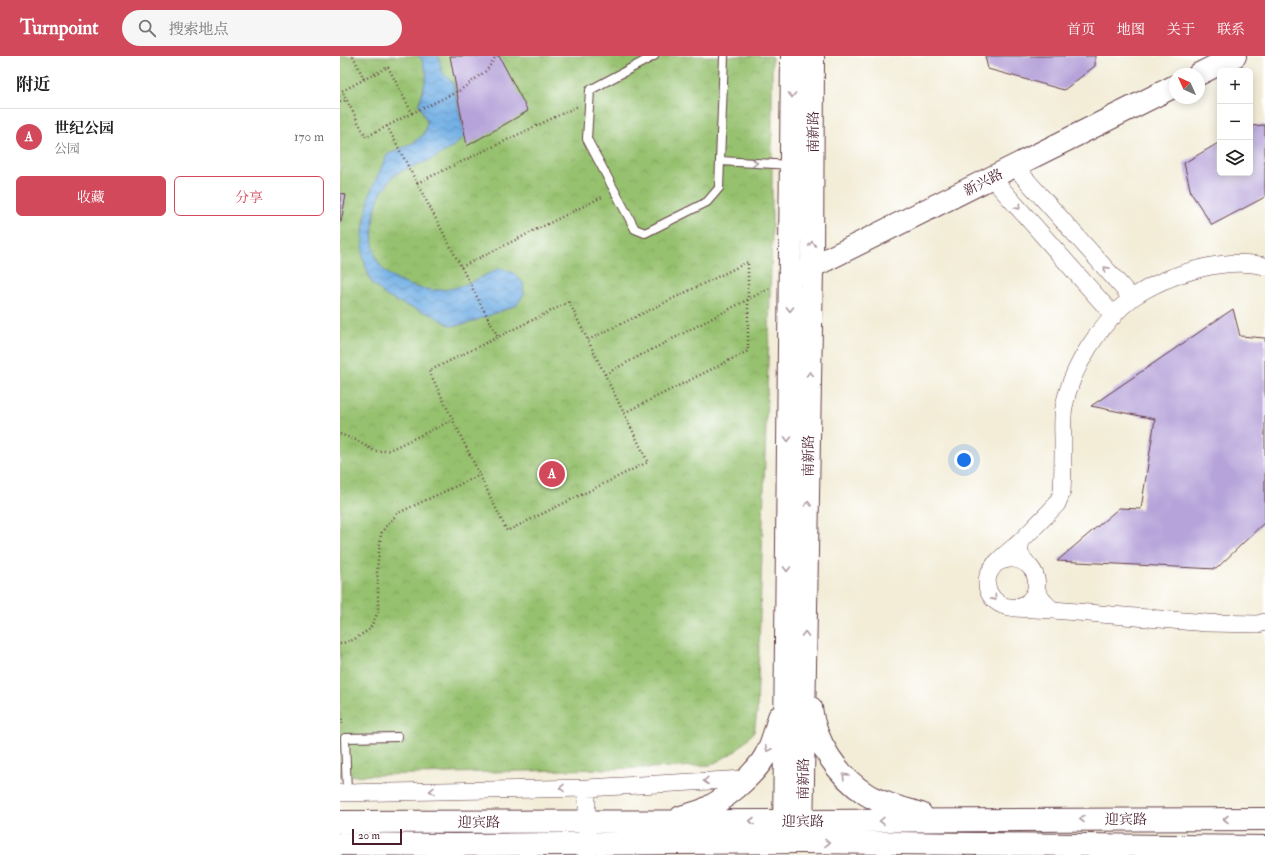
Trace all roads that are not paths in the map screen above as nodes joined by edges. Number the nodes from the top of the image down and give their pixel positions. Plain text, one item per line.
1 (654, 56) edge
2 (724, 56) edge
3 (792, 56) edge
4 (813, 56) edge
5 (1235, 56) edge
6 (1205, 71) edge
7 (1169, 89) edge
8 (720, 161) junction
9 (791, 165) junction
10 (1014, 166) junction
11 (992, 178) junction
12 (1265, 266) edge
13 (812, 268) junction
14 (790, 278) junction
15 (1132, 298) junction
16 (1114, 316) junction
17 (1021, 541) junction
18 (1026, 562) junction
19 (995, 564) junction
20 (1036, 588) junction
21 (1010, 608) junction
22 (1053, 610) junction
23 (1265, 622) edge
24 (796, 657) junction
25 (398, 737) dead end
26 (745, 779) junction
27 (587, 788) junction
28 (344, 792) edge
29 (1265, 819) edge
30 (943, 820) junction
31 (665, 821) junction
32 (340, 822) edge
33 (587, 822) junction
34 (793, 840) edge
35 (340, 844) edge
36 (645, 844) junction
37 (938, 844) junction
38 (1265, 847) edge
39 (587, 850) edge
40 (697, 855) edge
41 (899, 855) edge

1 - 8 lane
2 - 8 lane
3 -> 9 street, 南新路
13 -> 4 street, 南新路
5 - 6 street
7 - 10 street, 新兴路
8 -> 9 lane
9 - 14 street, 南新路
10 - 11 street, 新兴路
15 -> 10 street
11 - 13 street, 新兴路
11 -> 16 street
12 - 15 street
13 - 14 street, 新兴路
24 -> 13 street, 南新路
14 -> 24 street, 南新路
15 - 16 street
16 - 17 street
17 - 18 street
17 - 19 street
18 - 19 street
18 - 20 street
19 -> 21 street
20 - 21 street
20 - 22 street
21 - 22 street
22 - 23 street
24 -> 26 street
30 -> 24 street
24 - 34 street, 南新路
25 - 28 lane
26 -> 27 street
26 - 31 street
27 -> 28 street
27 - 33 street
29 -> 30 street, 迎宾路
30 -> 34 street, 迎宾路
31 - 33 street, 迎宾路
34 -> 31 street, 迎宾路
32 - 33 street, 迎宾路
33 - 39 street
34 - 36 street, 迎宾路
34 -> 37 street, 迎宾路
35 - 39 street, 迎宾路
36 - 39 street, 迎宾路
36 - 40 street
37 - 38 street, 迎宾路
37 - 41 street

